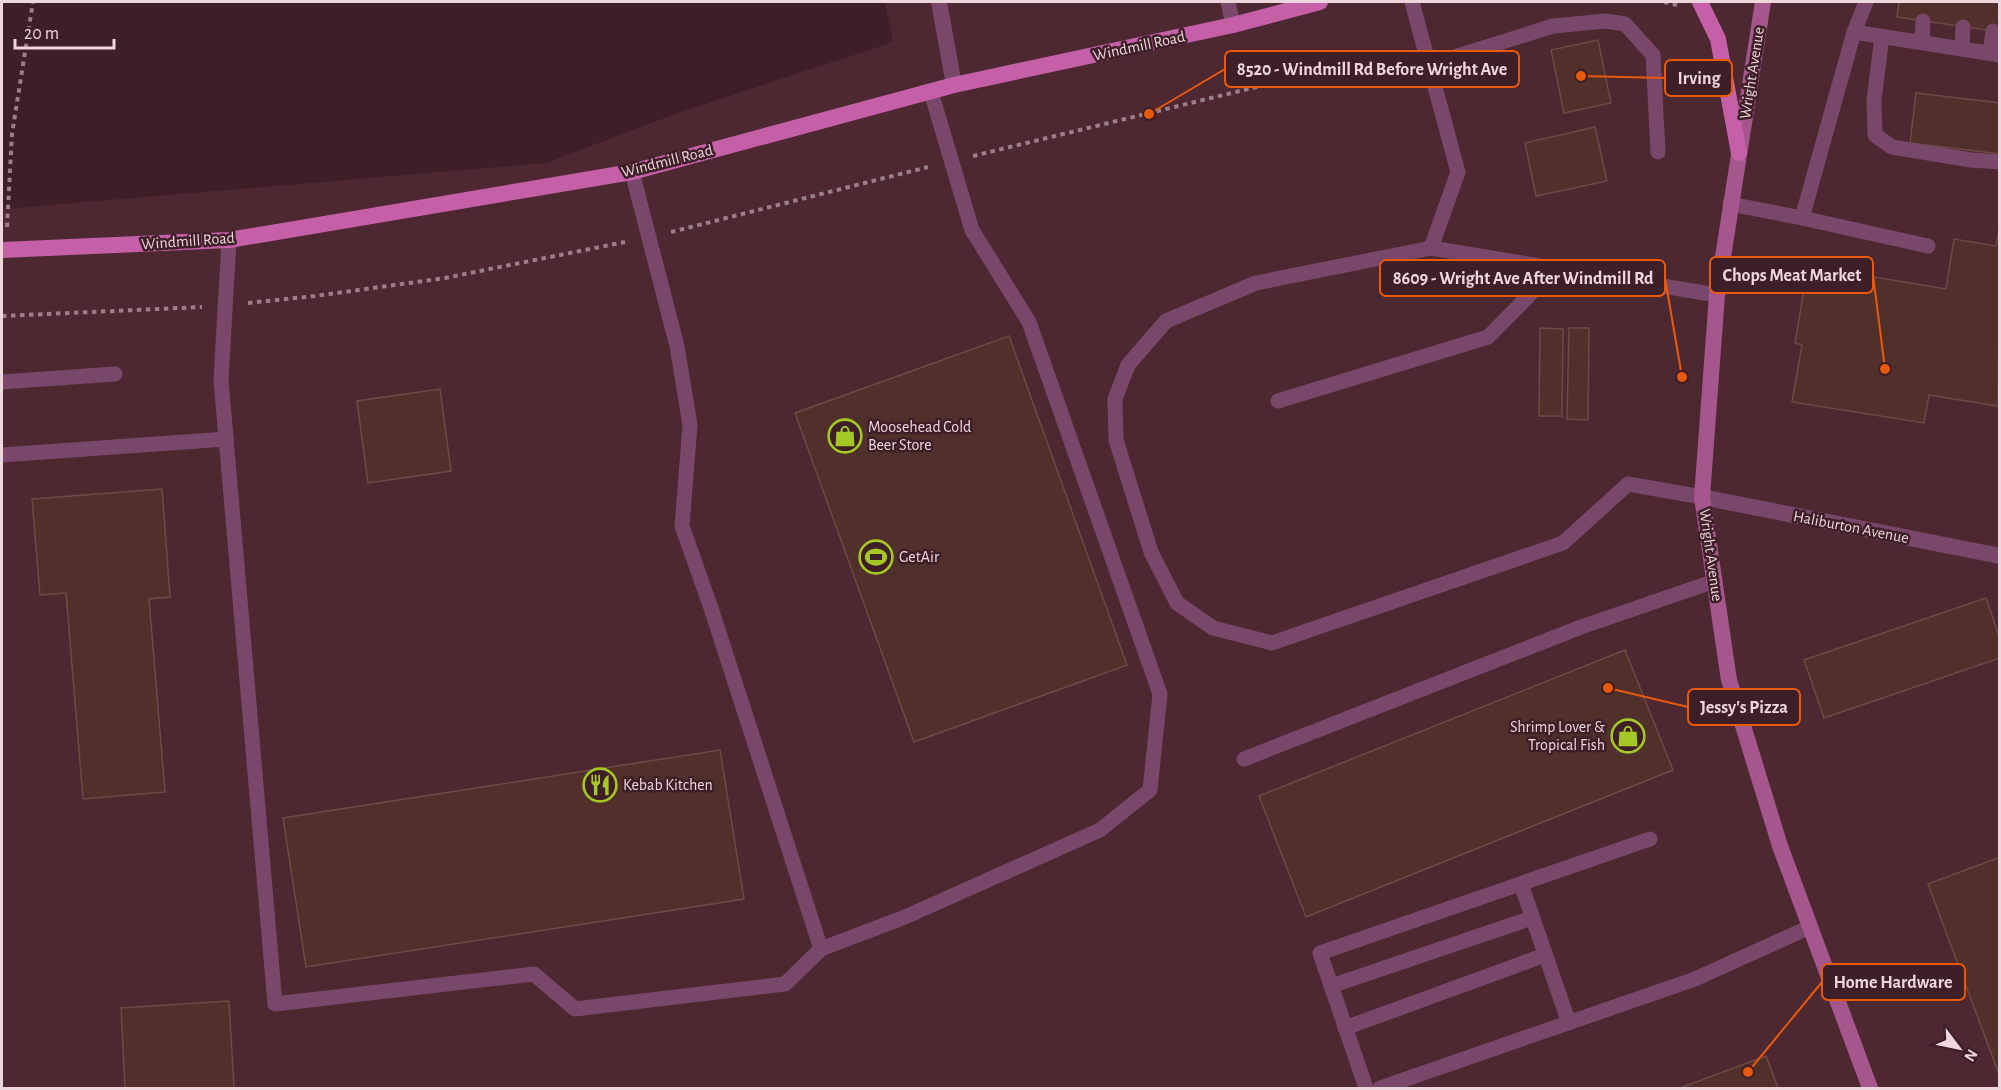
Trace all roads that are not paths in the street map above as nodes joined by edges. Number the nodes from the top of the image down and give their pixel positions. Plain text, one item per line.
1 (939, 2) edge
2 (1228, 2) edge
3 (1320, 2) edge
4 (1412, 2) edge
5 (1700, 2) edge
6 (1763, 2) edge
7 (1866, 2) edge
8 (1923, 21) dead end
9 (1233, 25) junction
10 (1963, 27) dead end
11 (1993, 31) dead end
12 (1854, 32) junction
13 (1882, 37) junction
14 (1922, 42) junction
15 (1962, 49) junction
16 (1995, 54) edge
17 (1429, 65) junction
18 (954, 85) junction
19 (931, 92) junction
20 (1658, 152) dead end
21 (1739, 153) junction
22 (2000, 162) edge
23 (632, 172) junction
24 (1730, 204) junction
25 (1802, 218) junction
26 (229, 240) junction
27 (1928, 246) dead end
28 (1431, 248) junction
29 (4, 250) edge
30 (1556, 268) junction
31 (1717, 295) junction
32 (115, 374) dead end
33 (2, 382) edge
34 (1278, 401) dead end
35 (226, 439) junction
36 (2, 455) edge
37 (1702, 497) junction
38 (2000, 556) edge
39 (1714, 582) junction
40 (1244, 759) dead end
41 (1650, 839) dead end
42 (1521, 884) junction
43 (1533, 918) junction
44 (1810, 927) junction
45 (821, 949) junction
46 (1545, 955) junction
47 (1331, 986) junction
48 (1569, 1023) junction
49 (1346, 1028) junction
50 (1366, 1089) edge
51 (1380, 1089) edge
52 (1869, 1089) edge

1 - 18 street
2 - 9 lane
3 - 9 main road, Windmill Road
4 - 17 lane
5 - 21 main road
6 - 21 main road, Wright Avenue
7 - 12 lane
8 - 14 lane
9 - 18 main road, Windmill Road
10 - 15 lane
11 - 16 lane
12 - 13 lane
12 - 25 lane
13 - 14 lane
13 - 22 lane
14 - 15 lane
15 - 16 lane
17 - 20 lane
17 - 28 lane
18 - 19 main road, Windmill Road
19 - 23 main road, Windmill Road
19 - 45 lane
21 - 24 main road, Wright Avenue
23 - 26 main road, Windmill Road
23 - 45 lane
24 - 25 lane
24 - 31 main road, Wright Avenue
25 - 27 lane
26 - 29 main road, Windmill Road
26 - 35 lane
28 - 30 lane
28 - 37 lane
30 - 31 lane
30 - 34 lane
31 - 37 main road, Wright Avenue
32 - 33 lane
35 - 36 lane
35 - 45 lane
37 - 38 street, Haliburton Avenue
37 - 39 main road, Wright Avenue
39 - 40 lane
39 - 44 main road, Wright Avenue
41 - 42 lane
42 - 43 lane
42 - 47 lane
43 - 46 lane
43 - 47 lane
44 - 48 lane
44 - 52 main road, Wright Avenue
46 - 48 lane
46 - 49 lane
47 - 49 lane
48 - 51 lane
49 - 50 lane

